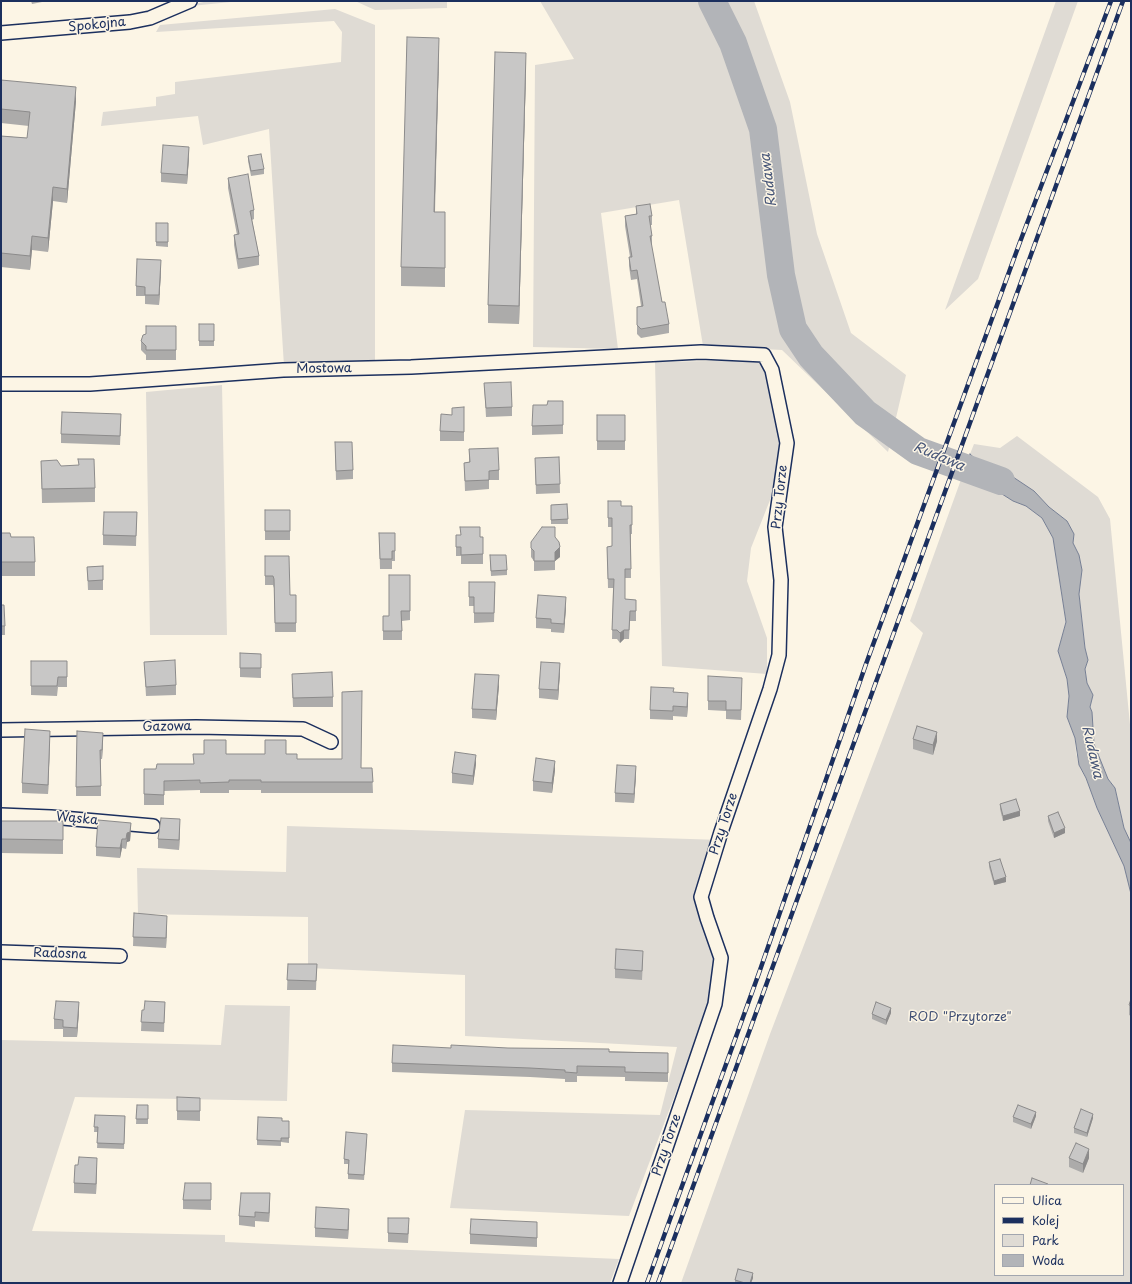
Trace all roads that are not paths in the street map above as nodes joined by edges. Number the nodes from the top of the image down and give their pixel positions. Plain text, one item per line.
1 (190, 1) edge
2 (1, 34) edge
3 (764, 356) joint
4 (1, 384) edge
5 (1, 730) edge
6 (331, 742) dead end
7 (1, 815) edge
8 (153, 826) dead end
9 (1, 952) edge
10 (120, 956) dead end
11 (620, 1283) edge

1 - 2 street, Spokojna
3 - 4 street, Mostowa
3 - 11 street, Przy Torze
5 - 6 street, Gazowa
7 - 8 street, Wąska
9 - 10 street, Radosna

